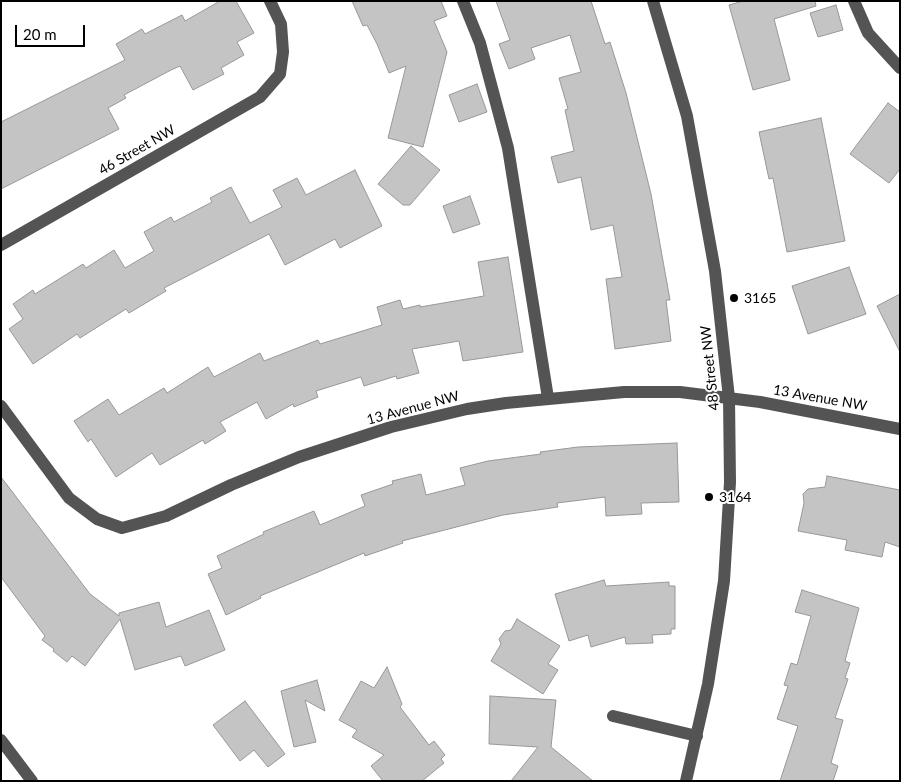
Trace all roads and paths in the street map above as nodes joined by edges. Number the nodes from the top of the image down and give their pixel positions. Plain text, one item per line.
1 (270, 1) edge
2 (463, 1) edge
3 (653, 1) edge
4 (854, 1) edge
5 (900, 68) edge
6 (1, 245) edge
7 (548, 398) junction
8 (729, 398) junction
9 (1, 406) edge
10 (900, 429) edge
11 (614, 716) dead end
12 (697, 736) junction
13 (1, 740) edge
14 (32, 781) edge
15 (686, 781) edge

1 - 6 street, 46 Street NW
2 - 7 street
3 - 8 street, 48 Street NW
4 - 5 street
7 - 8 street, 13 Avenue NW
7 - 9 street, 13 Avenue NW
8 - 10 street, 13 Avenue NW
8 - 12 street, 48 Street NW
11 - 12 street
12 - 15 street, 48 Street NW
13 - 14 street

